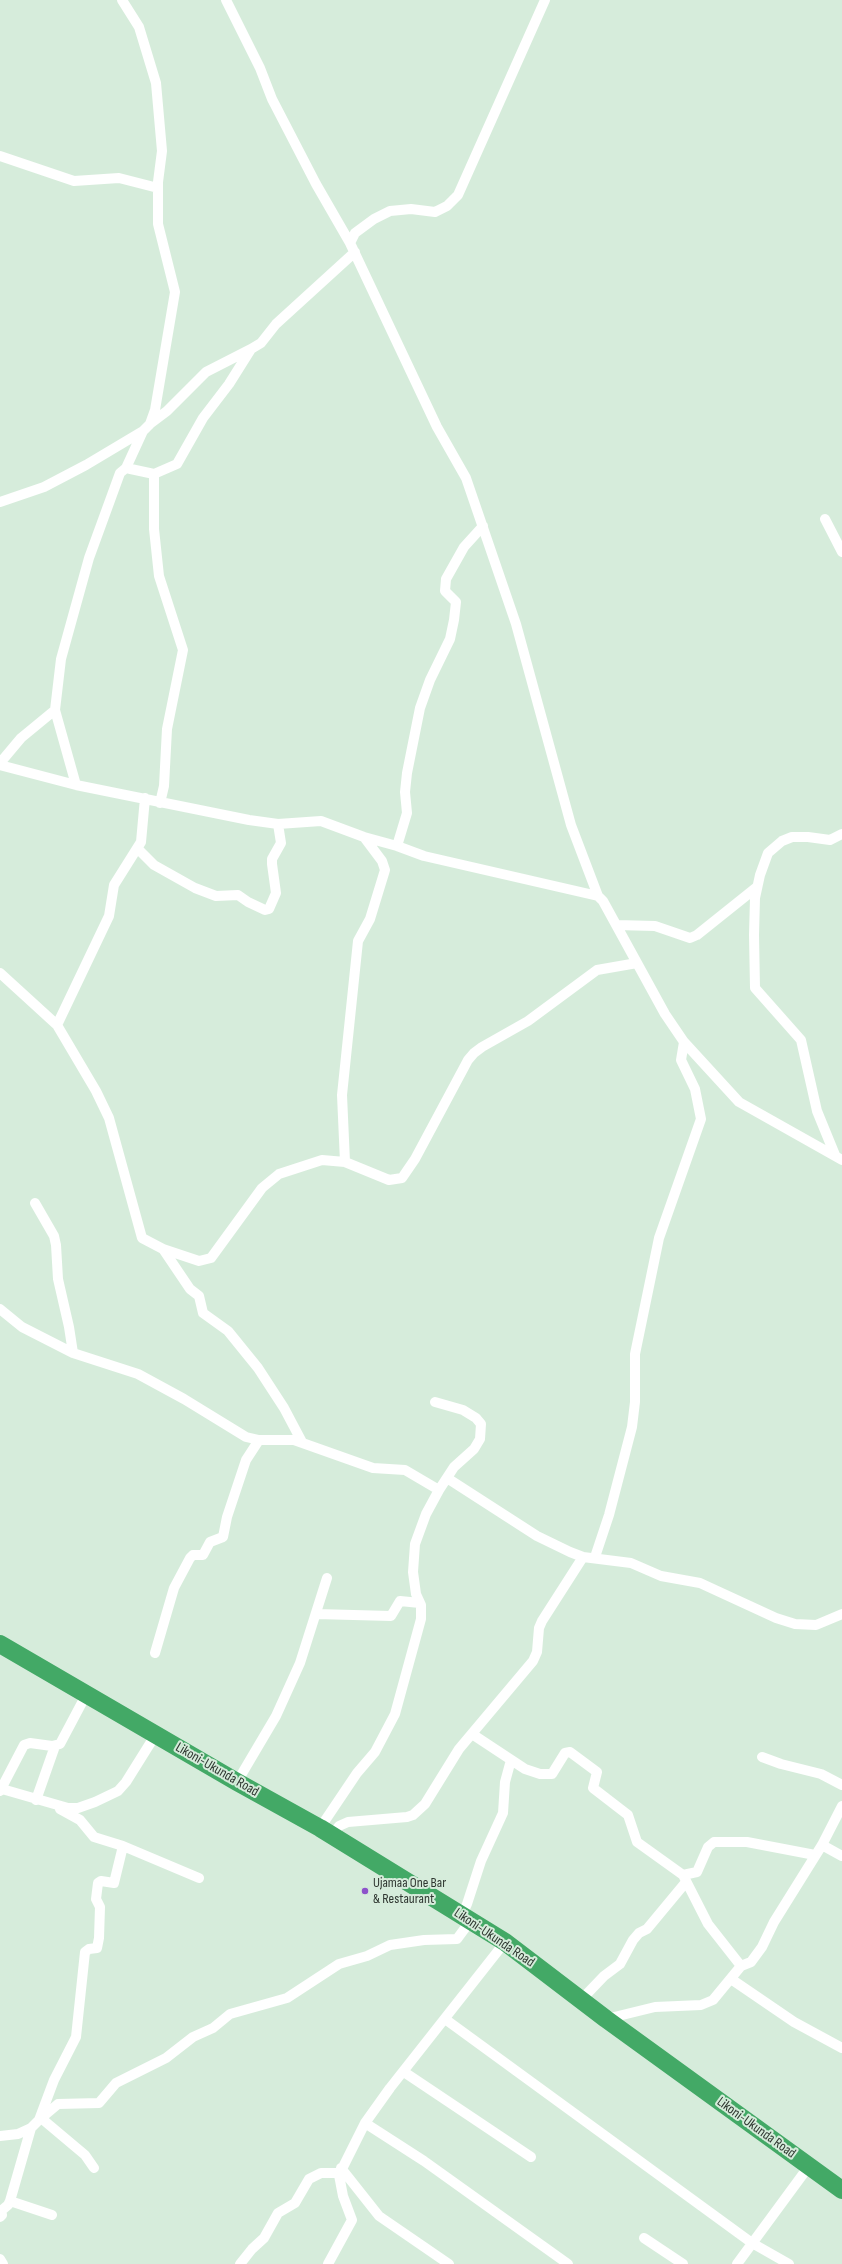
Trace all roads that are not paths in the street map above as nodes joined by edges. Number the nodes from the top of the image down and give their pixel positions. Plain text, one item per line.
1 (122, 0) edge
2 (226, 0) edge
3 (545, 0) edge
4 (0, 156) edge
5 (158, 188) junction
6 (352, 248) junction
7 (251, 349) junction
8 (146, 427) junction
9 (126, 468) junction
10 (154, 474) junction
11 (0, 502) edge
12 (826, 519) dead end
13 (483, 526) junction
14 (842, 552) edge
15 (55, 710) junction
16 (0, 764) edge
17 (76, 785) junction
18 (145, 798) junction
19 (160, 803) junction
20 (278, 824) junction
21 (842, 834) edge
22 (364, 837) junction
23 (398, 846) junction
24 (138, 849) junction
25 (757, 887) junction
26 (598, 896) junction
27 (616, 925) junction
28 (637, 963) junction
29 (0, 973) edge
30 (57, 1025) junction
31 (684, 1042) junction
32 (839, 1158) edge
33 (345, 1162) junction
34 (35, 1203) dead end
35 (163, 1249) junction
36 (0, 1309) edge
37 (73, 1353) junction
38 (434, 1402) dead end
39 (259, 1440) junction
40 (302, 1442) junction
41 (447, 1478) junction
42 (439, 1490) junction
43 (583, 1557) junction
44 (595, 1557) junction
45 (327, 1578) dead end
46 (420, 1603) junction
47 (316, 1614) junction
48 (842, 1614) edge
49 (0, 1644) edge
50 (155, 1653) dead end
51 (86, 1696) junction
52 (156, 1734) junction
53 (472, 1734) junction
54 (55, 1746) junction
55 (762, 1757) dead end
56 (511, 1760) junction
57 (237, 1782) junction
58 (842, 1785) edge
59 (1, 1790) edge
60 (36, 1800) junction
61 (55, 1806) junction
62 (842, 1806) edge
63 (326, 1832) junction
64 (822, 1845) junction
65 (124, 1846) junction
66 (815, 1855) junction
67 (842, 1856) edge
68 (198, 1878) dead end
69 (685, 1879) junction
70 (466, 1918) junction
71 (504, 1942) junction
72 (741, 1966) junction
73 (731, 1979) junction
74 (582, 1999) junction
75 (445, 2019) junction
76 (606, 2020) junction
77 (842, 2048) edge
78 (404, 2072) junction
79 (40, 2119) junction
80 (365, 2123) junction
81 (31, 2128) junction
82 (0, 2136) edge
83 (531, 2157) dead end
84 (809, 2166) junction
85 (94, 2168) dead end
86 (340, 2170) junction
87 (842, 2190) edge
88 (10, 2201) junction
89 (0, 2213) edge
90 (52, 2215) dead end
91 (644, 2238) dead end
92 (752, 2243) junction
93 (0, 2259) edge
94 (3, 2264) edge
95 (240, 2264) edge
96 (328, 2264) edge
97 (450, 2264) edge
98 (568, 2264) edge
99 (683, 2264) edge
100 (737, 2264) edge
101 (789, 2264) edge

1 - 5 street
2 - 6 street
3 - 6 street
4 - 5 street
5 - 8 street
6 - 7 street
6 - 13 street
7 - 8 street
7 - 10 street
8 - 9 street
8 - 11 street
9 - 10 street
9 - 15 street
10 - 19 street
12 - 14 street
13 - 23 street
13 - 26 street
15 - 16 street
15 - 17 street
16 - 17 street
17 - 18 street
18 - 19 street
18 - 24 street
19 - 20 street
20 - 22 street
20 - 24 street
21 - 25 street
22 - 23 street
22 - 33 street
23 - 26 street
24 - 30 street
25 - 27 street
25 - 32 street
26 - 27 street
27 - 28 street
28 - 31 street
28 - 33 street
29 - 30 street
30 - 35 street
31 - 32 street
31 - 44 street
33 - 35 street
34 - 37 street
35 - 40 street
36 - 37 street
37 - 39 street
38 - 41 street
39 - 40 street
39 - 50 street
40 - 42 street
41 - 42 street
41 - 43 street
42 - 46 street
43 - 44 street
43 - 53 street
44 - 48 street
45 - 47 street
46 - 47 street
46 - 63 street
47 - 57 street
49 - 51 highway, Likoni-Ukunda Road
51 - 52 highway, Likoni-Ukunda Road
51 - 54 street
52 - 57 highway, Likoni-Ukunda Road
52 - 61 street
53 - 56 street
53 - 63 street
54 - 59 street
54 - 60 street
55 - 58 street
56 - 69 street
56 - 70 street
57 - 63 highway, Likoni-Ukunda Road
59 - 60 street
60 - 61 street
61 - 65 street
62 - 64 street
63 - 70 highway, Likoni-Ukunda Road
64 - 66 street
64 - 67 street
65 - 68 street
65 - 79 street
66 - 69 street
66 - 72 street
69 - 72 street
69 - 74 street
70 - 71 highway, Likoni-Ukunda Road
70 - 79 street
71 - 74 highway, Likoni-Ukunda Road
71 - 75 street
72 - 73 street
73 - 76 street
73 - 77 street
74 - 76 highway, Likoni-Ukunda Road
75 - 78 street
75 - 92 street
76 - 84 highway, Likoni-Ukunda Road
78 - 80 street
78 - 83 street
79 - 81 street
79 - 85 street
80 - 86 street
80 - 98 street
81 - 82 street
81 - 88 street
84 - 87 highway, Likoni-Ukunda Road
84 - 92 street
86 - 95 street
86 - 96 street
86 - 97 street
88 - 89 street
88 - 90 street
91 - 99 street
92 - 100 street
92 - 101 street
93 - 94 street

